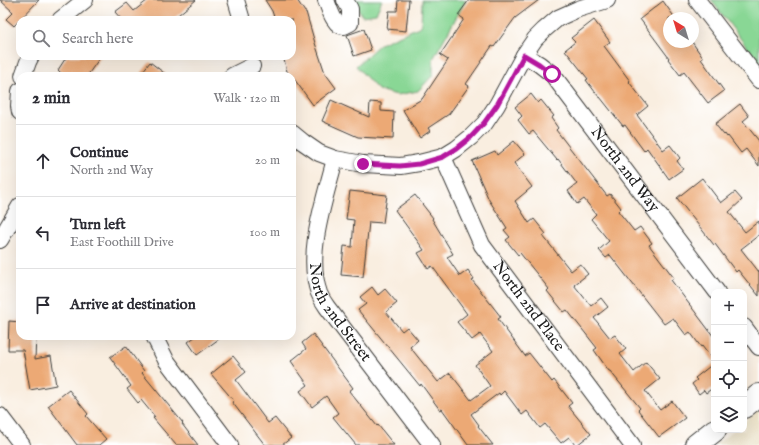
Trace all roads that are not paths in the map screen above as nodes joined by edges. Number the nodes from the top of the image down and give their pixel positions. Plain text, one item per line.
1 (85, 0) edge
2 (236, 0) edge
3 (326, 0) edge
4 (345, 0) edge
5 (607, 0) edge
6 (697, 0) edge
7 (65, 16) edge
8 (241, 16) edge
9 (524, 55) junction
10 (29, 60) edge
11 (252, 66) edge
12 (24, 72) edge
13 (240, 72) edge
14 (759, 80) edge
15 (296, 136) edge
16 (443, 157) junction
17 (335, 159) junction
18 (16, 213) edge
19 (0, 240) edge
20 (715, 289) edge
21 (747, 331) edge
22 (156, 340) edge
23 (759, 347) edge
24 (759, 395) edge
25 (747, 405) edge
26 (0, 416) edge
27 (711, 433) edge
28 (22, 445) edge
29 (230, 445) edge
30 (432, 445) edge
31 (632, 445) edge
32 (696, 445) edge

1 - 7 street
2 - 8 street
3 - 4 street
5 - 9 street
6 - 14 street
9 - 16 street
9 - 20 street, North 2nd Way
10 - 12 street
11 - 13 street
15 - 17 street
16 - 17 street
16 - 31 street, North 2nd Place
17 - 30 street, North 2nd Street
18 - 19 street
21 - 23 street
22 - 29 street
24 - 25 street
26 - 28 street
27 - 32 street

